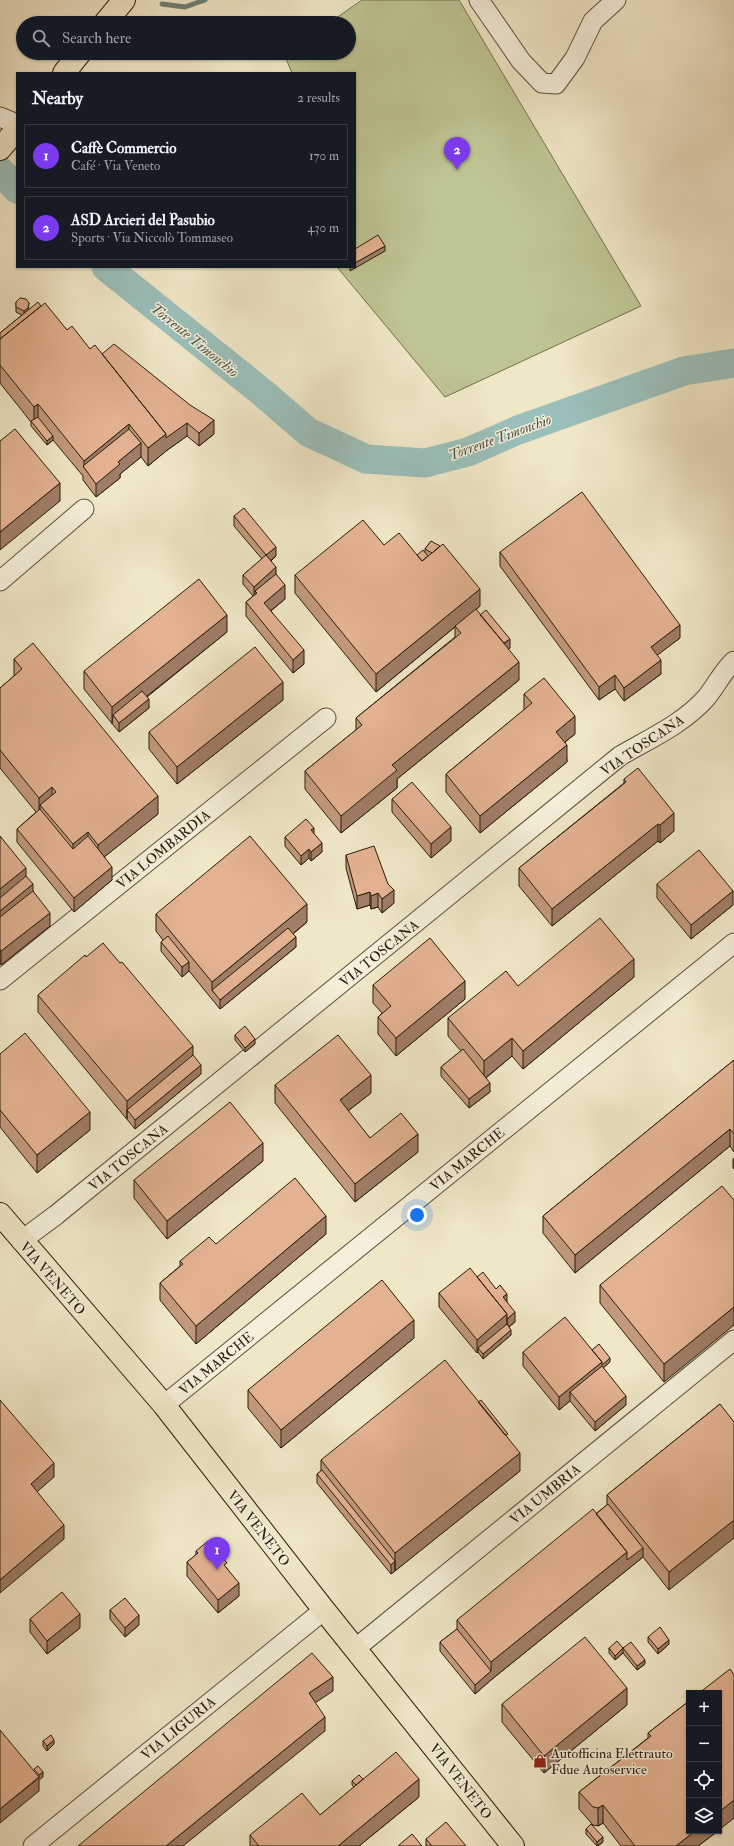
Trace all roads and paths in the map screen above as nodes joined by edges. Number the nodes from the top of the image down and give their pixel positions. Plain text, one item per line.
1 (479, 0) edge
2 (616, 0) edge
3 (74, 60) edge
4 (65, 72) edge
5 (0, 117) edge
6 (11, 135) edge
7 (84, 509) dead end
8 (0, 581) edge
9 (733, 662) edge
10 (326, 718) dead end
11 (734, 943) edge
12 (0, 980) edge
13 (0, 1214) edge
14 (21, 1241) junction
15 (734, 1340) edge
16 (164, 1405) junction
17 (324, 1610) junction
18 (356, 1648) junction
19 (33, 1846) edge
20 (513, 1846) edge

1 - 2 street
3 - 4 main road
5 - 6 street
7 - 8 street
9 - 14 street, VIA TOSCANA
10 - 12 street, VIA LOMBARDIA
11 - 16 street, VIA MARCHE
13 - 14 main road, VIA VENETO
14 - 16 main road, VIA VENETO
15 - 18 street, VIA UMBRIA
16 - 17 main road, VIA VENETO
17 - 18 main road, VIA VENETO
17 - 19 street, VIA LIGURIA
18 - 20 main road, VIA VENETO

